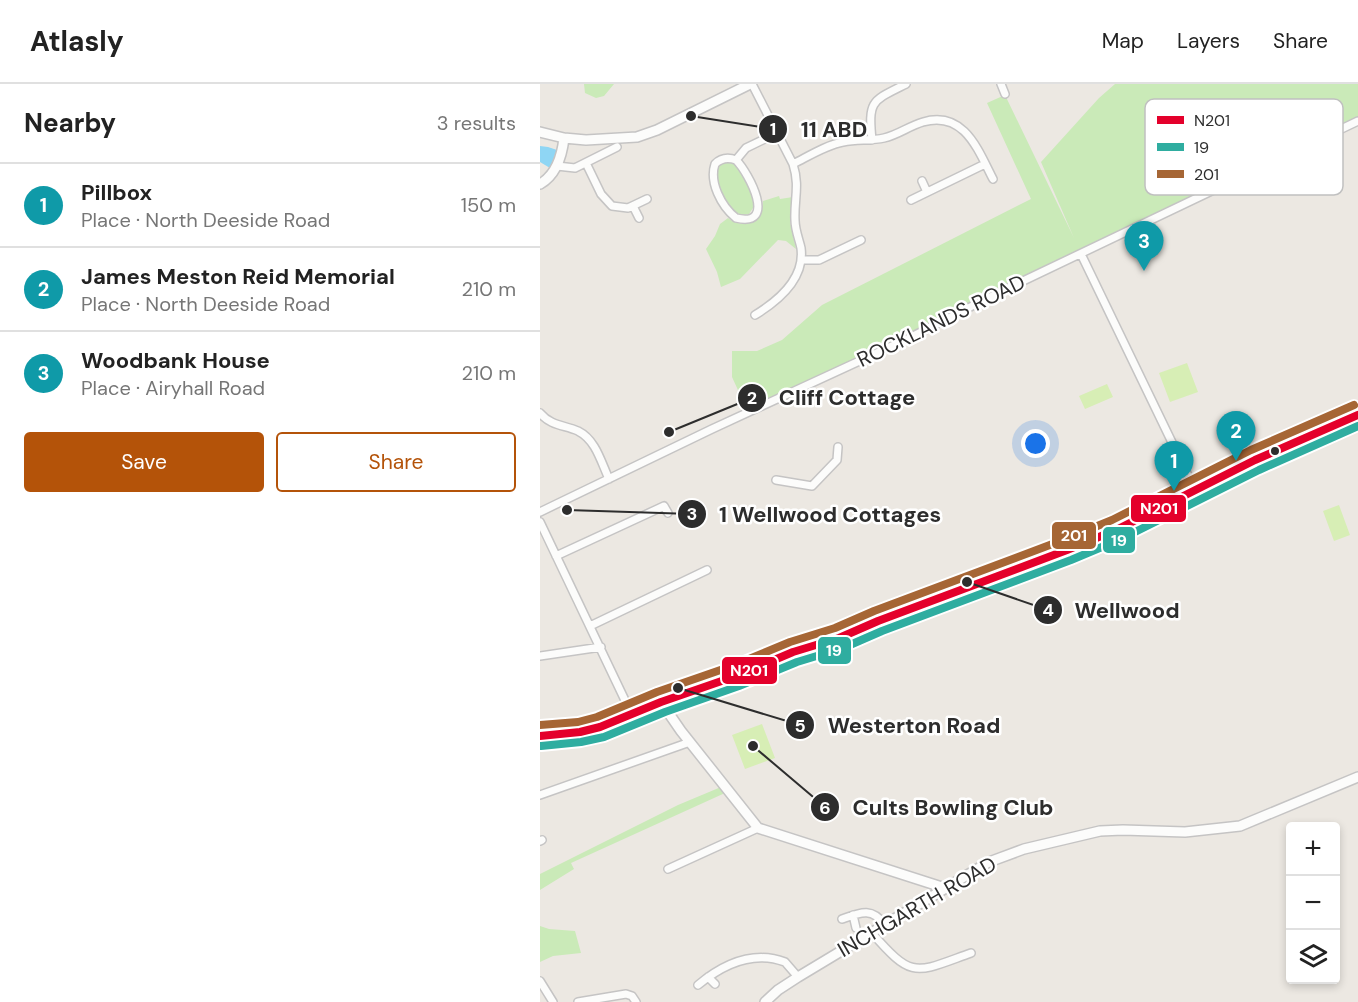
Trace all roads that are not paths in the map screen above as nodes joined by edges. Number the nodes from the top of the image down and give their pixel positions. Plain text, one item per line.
1 (751, 84) edge
2 (906, 84) edge
3 (1001, 84) edge
4 (1005, 94) dead end
5 (1358, 121) edge
6 (1343, 128) edge
7 (540, 132) edge
8 (777, 133) junction
9 (564, 138) junction
10 (872, 140) junction
11 (616, 147) dead end
12 (736, 160) junction
13 (586, 163) junction
14 (793, 164) junction
15 (985, 164) junction
16 (557, 166) junction
17 (993, 179) dead end
18 (542, 180) edge
19 (922, 181) dead end
20 (927, 192) junction
21 (1204, 195) edge
22 (647, 199) dead end
23 (911, 200) dead end
24 (633, 206) junction
25 (639, 218) dead end
26 (861, 240) dead end
27 (1082, 254) junction
28 (801, 260) junction
29 (755, 315) dead end
30 (540, 413) edge
31 (1357, 418) edge
32 (838, 447) dead end
33 (609, 479) junction
34 (776, 480) dead end
35 (1195, 490) junction
36 (540, 512) edge
37 (668, 513) dead end
38 (540, 522) edge
39 (556, 556) junction
40 (707, 570) dead end
41 (590, 626) junction
42 (601, 647) junction
43 (540, 656) edge
44 (661, 702) junction
45 (633, 715) junction
46 (540, 736) edge
47 (690, 742) junction
48 (1358, 777) edge
49 (540, 795) edge
50 (758, 828) junction
51 (668, 869) dead end
52 (945, 888) junction
53 (853, 915) junction
54 (842, 919) dead end
55 (885, 925) junction
56 (856, 928) dead end
57 (872, 933) junction
58 (971, 953) dead end
59 (708, 976) junction
60 (798, 977) junction
61 (540, 981) edge
62 (715, 984) dead end
63 (698, 985) dead end
64 (553, 1002) edge
65 (578, 1002) edge
66 (636, 1002) edge
67 (765, 1002) edge

1 - 8 street
1 - 9 street
2 - 10 street
3 - 4 street
5 - 6 street, ROCKLANDS ROAD
7 - 9 street
8 - 12 street
8 - 14 street
9 - 16 street
10 - 14 street
10 - 15 street
11 - 13 street
12 - 12 street
13 - 16 street
13 - 24 street
14 - 28 street
15 - 17 street
15 - 20 street
16 - 18 street
19 - 20 street
20 - 23 street
21 - 27 street, ROCKLANDS ROAD
22 - 24 street
24 - 25 street
26 - 28 street
27 - 33 street, ROCKLANDS ROAD
27 - 35 street
28 - 29 street
30 - 33 street
31 - 35 main road
32 - 34 street
33 - 36 street, ROCKLANDS ROAD
35 - 44 main road
37 - 39 street
38 - 39 street
39 - 41 street
40 - 41 street
41 - 42 street
42 - 43 street
42 - 45 street
44 - 45 main road
44 - 47 street
45 - 46 main road
47 - 49 street
47 - 50 street
48 - 52 street, INCHGARTH ROAD
50 - 51 street
50 - 52 street
52 - 55 street, INCHGARTH ROAD
53 - 54 street
53 - 55 street
53 - 56 street
55 - 57 street, INCHGARTH ROAD
57 - 58 street
57 - 60 street, INCHGARTH ROAD
59 - 60 street
59 - 62 street
59 - 63 street
60 - 67 street, INCHGARTH ROAD
61 - 64 street
65 - 66 street

